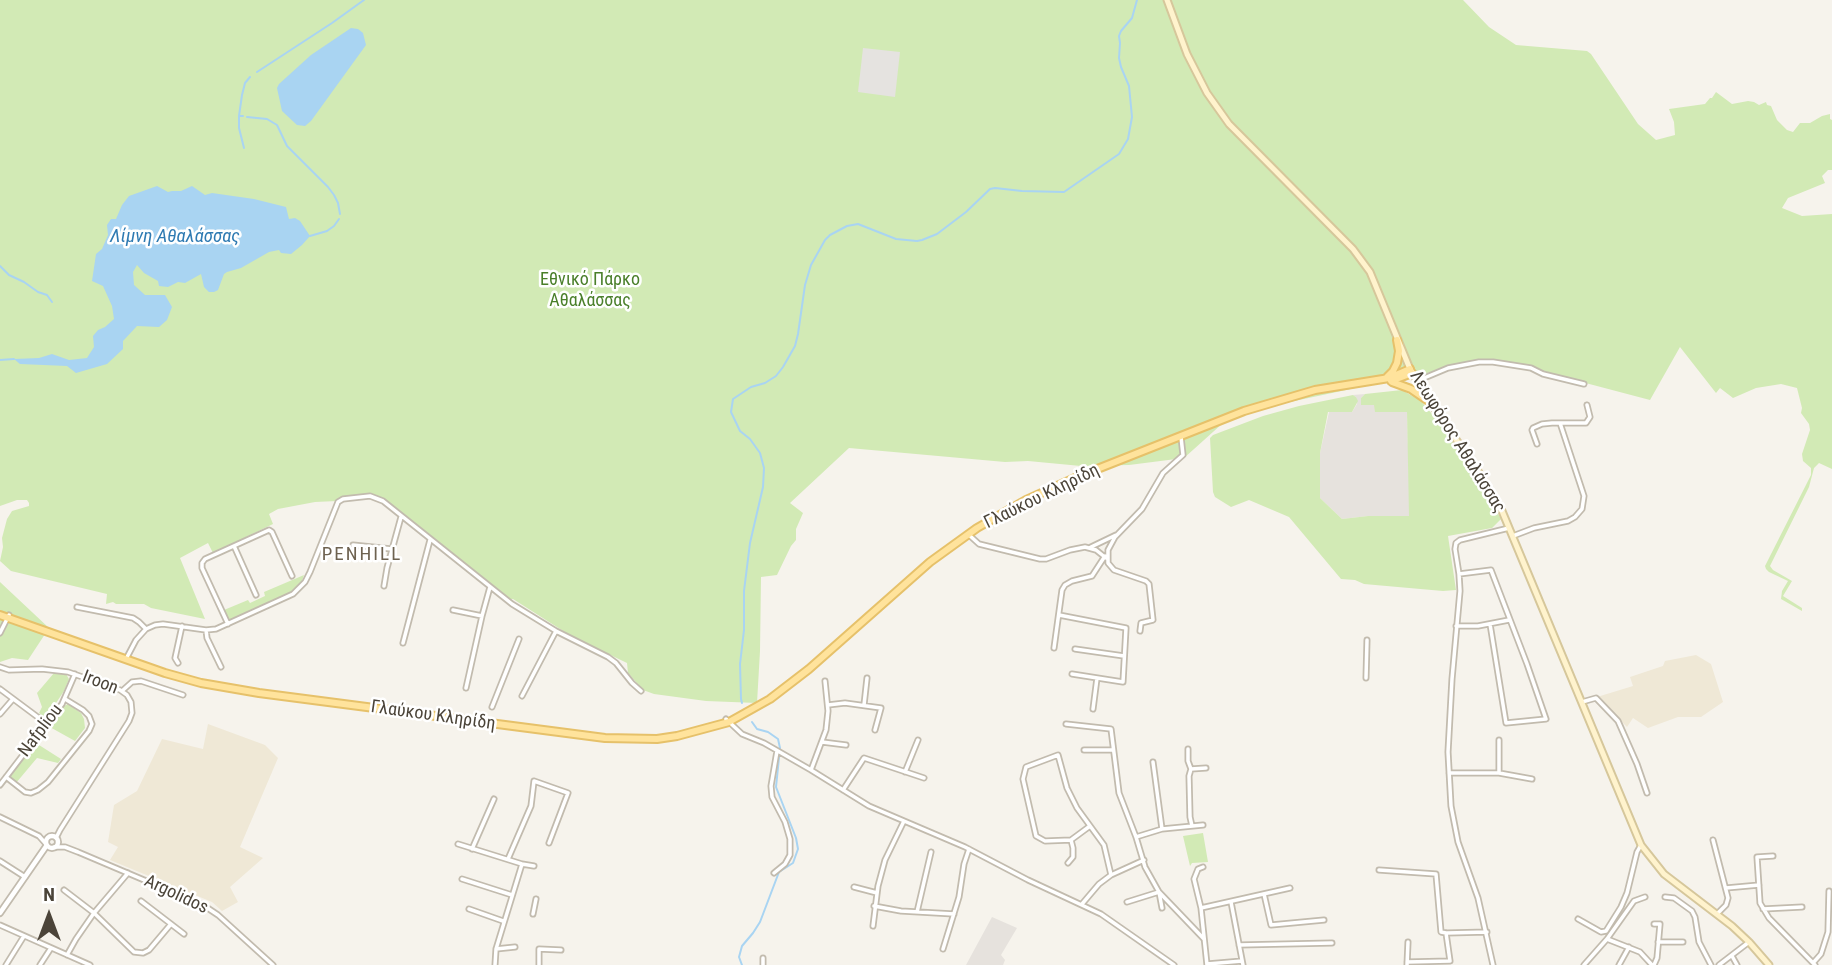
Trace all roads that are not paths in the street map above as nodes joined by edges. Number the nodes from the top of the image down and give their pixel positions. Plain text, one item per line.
1 (1167, 0) edge
2 (1397, 340) junction
3 (1411, 371) junction
4 (1385, 381) junction
5 (1417, 381) junction
6 (1584, 384) dead end
7 (1430, 402) junction
8 (1587, 405) dead end
9 (1560, 423) junction
10 (1181, 435) junction
11 (1537, 444) dead end
12 (401, 516) junction
13 (1510, 528) junction
14 (1118, 533) junction
15 (968, 534) junction
16 (1513, 536) junction
17 (430, 539) junction
18 (353, 545) dead end
19 (234, 546) junction
20 (1090, 547) junction
21 (392, 550) junction
22 (1106, 557) junction
23 (1459, 574) junction
24 (292, 576) dead end
25 (384, 586) dead end
26 (490, 587) junction
27 (256, 595) dead end
28 (77, 607) dead end
29 (453, 610) dead end
30 (4, 615) edge
31 (1059, 615) junction
32 (482, 616) junction
33 (1509, 620) junction
34 (228, 624) junction
35 (1490, 624) junction
36 (182, 626) junction
37 (1456, 626) junction
38 (146, 629) junction
39 (206, 630) junction
40 (556, 631) junction
41 (1140, 631) dead end
42 (0, 633) edge
43 (519, 639) dead end
44 (1367, 640) dead end
45 (403, 643) dead end
46 (1054, 648) dead end
47 (1075, 649) dead end
48 (1124, 656) junction
49 (127, 658) junction
50 (178, 663) dead end
51 (0, 667) edge
52 (220, 667) dead end
53 (75, 674) junction
54 (1072, 674) dead end
55 (1366, 677) dead end
56 (867, 678) dead end
57 (1097, 678) junction
58 (825, 681) dead end
59 (466, 688) dead end
60 (0, 689) edge
61 (122, 691) junction
62 (641, 691) dead end
63 (183, 695) dead end
64 (522, 696) dead end
65 (13, 699) junction
66 (65, 699) junction
67 (1581, 702) junction
68 (828, 705) junction
69 (864, 705) junction
70 (492, 707) dead end
71 (1093, 709) dead end
72 (0, 715) edge
73 (727, 720) junction
74 (47, 724) junction
75 (1066, 724) dead end
76 (875, 730) dead end
77 (918, 740) dead end
78 (1499, 740) dead end
79 (822, 742) junction
80 (846, 745) dead end
81 (1188, 749) dead end
82 (1084, 750) dead end
83 (1113, 750) junction
84 (777, 752) junction
85 (1153, 762) dead end
86 (1206, 768) dead end
87 (1191, 769) junction
88 (811, 770) junction
89 (905, 772) junction
90 (1449, 773) junction
91 (1499, 773) junction
92 (6, 777) junction
93 (924, 778) dead end
94 (1532, 779) dead end
95 (0, 785) edge
96 (843, 790) junction
97 (1647, 793) dead end
98 (494, 799) dead end
99 (0, 817) edge
100 (904, 821) junction
101 (1090, 825) junction
102 (1203, 825) dead end
103 (1192, 826) junction
104 (1162, 829) junction
105 (1136, 837) junction
106 (1071, 840) junction
107 (1713, 840) dead end
108 (51, 842) junction
109 (549, 843) dead end
110 (458, 844) dead end
111 (1641, 845) junction
112 (472, 849) junction
113 (969, 849) junction
114 (930, 852) dead end
115 (1773, 856) dead end
116 (508, 859) junction
117 (1144, 860) junction
118 (0, 861) edge
119 (1068, 863) dead end
120 (522, 864) junction
121 (534, 866) dead end
122 (1203, 867) dead end
123 (1378, 870) dead end
124 (128, 873) junction
125 (774, 873) dead end
126 (1111, 875) junction
127 (25, 877) junction
128 (462, 879) dead end
129 (1759, 884) junction
130 (854, 887) dead end
131 (1290, 888) dead end
132 (1726, 888) junction
133 (64, 890) dead end
134 (1829, 891) dead end
135 (1159, 892) junction
136 (877, 893) junction
137 (512, 894) junction
138 (1264, 894) junction
139 (1645, 897) dead end
140 (1665, 897) dead end
141 (536, 899) dead end
142 (141, 901) dead end
143 (1127, 902) dead end
144 (1231, 902) junction
145 (2, 903) edge
146 (1082, 904) junction
147 (874, 906) junction
148 (1802, 907) dead end
149 (1162, 908) dead end
150 (1202, 908) junction
151 (469, 909) dead end
152 (1763, 909) junction
153 (94, 912) junction
154 (917, 912) junction
155 (0, 913) edge
156 (533, 914) dead end
157 (954, 914) junction
158 (1717, 914) junction
159 (1578, 919) dead end
160 (1324, 920) dead end
161 (505, 921) junction
162 (171, 924) junction
163 (1654, 924) dead end
164 (0, 925) edge
165 (873, 926) dead end
166 (1487, 932) junction
167 (1446, 933) junction
168 (1830, 933) edge
169 (184, 934) dead end
170 (23, 936) junction
171 (1607, 939) junction
172 (1205, 941) junction
173 (1408, 942) dead end
174 (1658, 942) junction
175 (1683, 942) dead end
176 (1749, 942) junction
177 (1332, 943) dead end
178 (1240, 945) junction
179 (514, 947) dead end
180 (1629, 947) junction
181 (51, 948) junction
182 (496, 949) junction
183 (943, 949) dead end
184 (561, 950) dead end
185 (67, 955) junction
186 (1732, 956) junction
187 (763, 958) dead end
188 (78, 960) junction
189 (1243, 963) edge
190 (1407, 963) edge
191 (1207, 964) edge
192 (1814, 964) edge
193 (6, 965) edge
194 (40, 965) edge
195 (76, 965) edge
196 (90, 965) edge
197 (273, 965) edge
198 (495, 965) edge
199 (539, 965) edge
200 (763, 965) edge
201 (1174, 965) edge
202 (1493, 965) edge
203 (1584, 965) edge
204 (1619, 965) edge
205 (1653, 965) edge
206 (1711, 965) edge
207 (1718, 965) edge
208 (1737, 965) edge
209 (1769, 965) edge

1 - 2 main road, Λεωφόρος Αθαλάσσας
2 - 3 main road, Λεωφόρος Αθαλάσσας
2 - 4 main road
3 - 4 main road, Γλαύκου Κληρίδη
3 - 5 main road, Λεωφόρος Αθαλάσσας
4 - 7 main road
4 - 10 main road, Γλαύκου Κληρίδη
5 - 6 street
5 - 7 main road, Λεωφόρος Αθαλάσσας
7 - 13 main road, Λεωφόρος Αθαλάσσας
8 - 9 street
9 - 11 street
9 - 16 street
10 - 14 street
10 - 15 main road, Γλαύκου Κληρίδη
12 - 17 street
12 - 21 street
12 - 34 street
13 - 16 main road, Λεωφόρος Αθαλάσσας
13 - 23 street
14 - 20 street
14 - 22 street
15 - 20 street
15 - 73 main road, Γλαύκου Κληρίδη
16 - 67 main road, Λεωφόρος Αθαλάσσας
17 - 26 street
17 - 45 street
18 - 21 street
19 - 24 street
19 - 27 street
19 - 34 street
20 - 22 street
21 - 25 street
22 - 31 street
22 - 41 street
23 - 33 street
23 - 37 street
26 - 32 street
26 - 40 street
28 - 38 street
29 - 32 street
30 - 42 street
30 - 49 main road, Γλαύκου Κληρίδη
31 - 46 street
31 - 48 street
32 - 59 street
33 - 35 street
33 - 35 street
34 - 39 street
35 - 37 street
36 - 38 street
36 - 39 street
36 - 50 street
37 - 90 street
38 - 49 street
39 - 52 street
40 - 62 street
40 - 64 street
43 - 70 street
44 - 55 street
47 - 48 street
48 - 57 street
49 - 73 main road, Γλαύκου Κληρίδη
51 - 53 street, Iroon
53 - 61 street, Iroon
53 - 66 street, Nafpliou
54 - 57 street
56 - 69 street
57 - 71 street
58 - 68 street
60 - 65 street
61 - 63 street
61 - 108 street, Iroon
65 - 72 street
65 - 74 street
66 - 74 street, Nafpliou
66 - 92 street
67 - 97 street
67 - 111 main road, Λεωφόρος Αθαλάσσας
68 - 69 street
68 - 79 street
69 - 76 street
73 - 84 street
74 - 92 street, Nafpliou
75 - 83 street
77 - 89 street
78 - 91 street
79 - 80 street
79 - 88 street
81 - 87 street
82 - 83 street
83 - 105 street
84 - 88 street
84 - 125 street
85 - 104 street
86 - 87 street
87 - 103 street
88 - 96 street
89 - 93 street
89 - 96 street
90 - 91 street
90 - 166 street
91 - 94 street
92 - 95 street, Nafpliou
96 - 100 street
98 - 112 street
99 - 108 street, Argolidos
100 - 113 street
100 - 136 street
101 - 106 street
101 - 106 street
101 - 126 street
102 - 103 street
103 - 104 street
104 - 105 street
105 - 117 street
106 - 119 street
107 - 132 street
108 - 124 street, Argolidos
108 - 127 street, Iroon
109 - 116 street
110 - 112 street
111 - 158 main road, Λεωφόρος Αθαλάσσας
111 - 159 street
112 - 116 street
113 - 146 street
113 - 157 street
114 - 154 street
115 - 129 street
116 - 120 street
117 - 126 street
117 - 135 street
118 - 127 street
120 - 121 street
120 - 137 street
122 - 150 street
123 - 167 street
124 - 153 street
124 - 197 street, Argolidos
126 - 146 street
127 - 145 street, Iroon
128 - 137 street
129 - 132 street
129 - 152 street
130 - 136 street
131 - 138 street
132 - 158 street
133 - 153 street
134 - 168 street
135 - 143 street
135 - 149 street
135 - 172 street
136 - 147 street
137 - 161 street
138 - 144 street
138 - 160 street
139 - 171 street
140 - 206 street
141 - 156 street
142 - 162 street
144 - 150 street
144 - 178 street
145 - 155 street, Iroon
146 - 201 street
147 - 154 street
147 - 165 street
148 - 152 street
150 - 172 street
151 - 161 street
152 - 192 street
153 - 162 street
153 - 185 street
154 - 157 street
157 - 183 street
158 - 176 main road, Λεωφόρος Αθαλάσσας
161 - 182 street
162 - 169 street
163 - 174 street
164 - 170 street
166 - 167 street
166 - 202 street
167 - 190 street
168 - 192 street
170 - 181 street
170 - 193 street
171 - 180 street
171 - 203 street
172 - 191 street
173 - 190 street
174 - 175 street
174 - 205 street
176 - 186 street
176 - 209 main road, Λεωφόρος Αθαλάσσας
177 - 178 street
178 - 189 street
179 - 182 street
180 - 204 street
180 - 205 street
181 - 185 street
181 - 194 street
182 - 198 street
184 - 199 street
185 - 188 street
186 - 207 street
186 - 208 street
187 - 200 street
188 - 195 street
188 - 196 street
189 - 191 street

